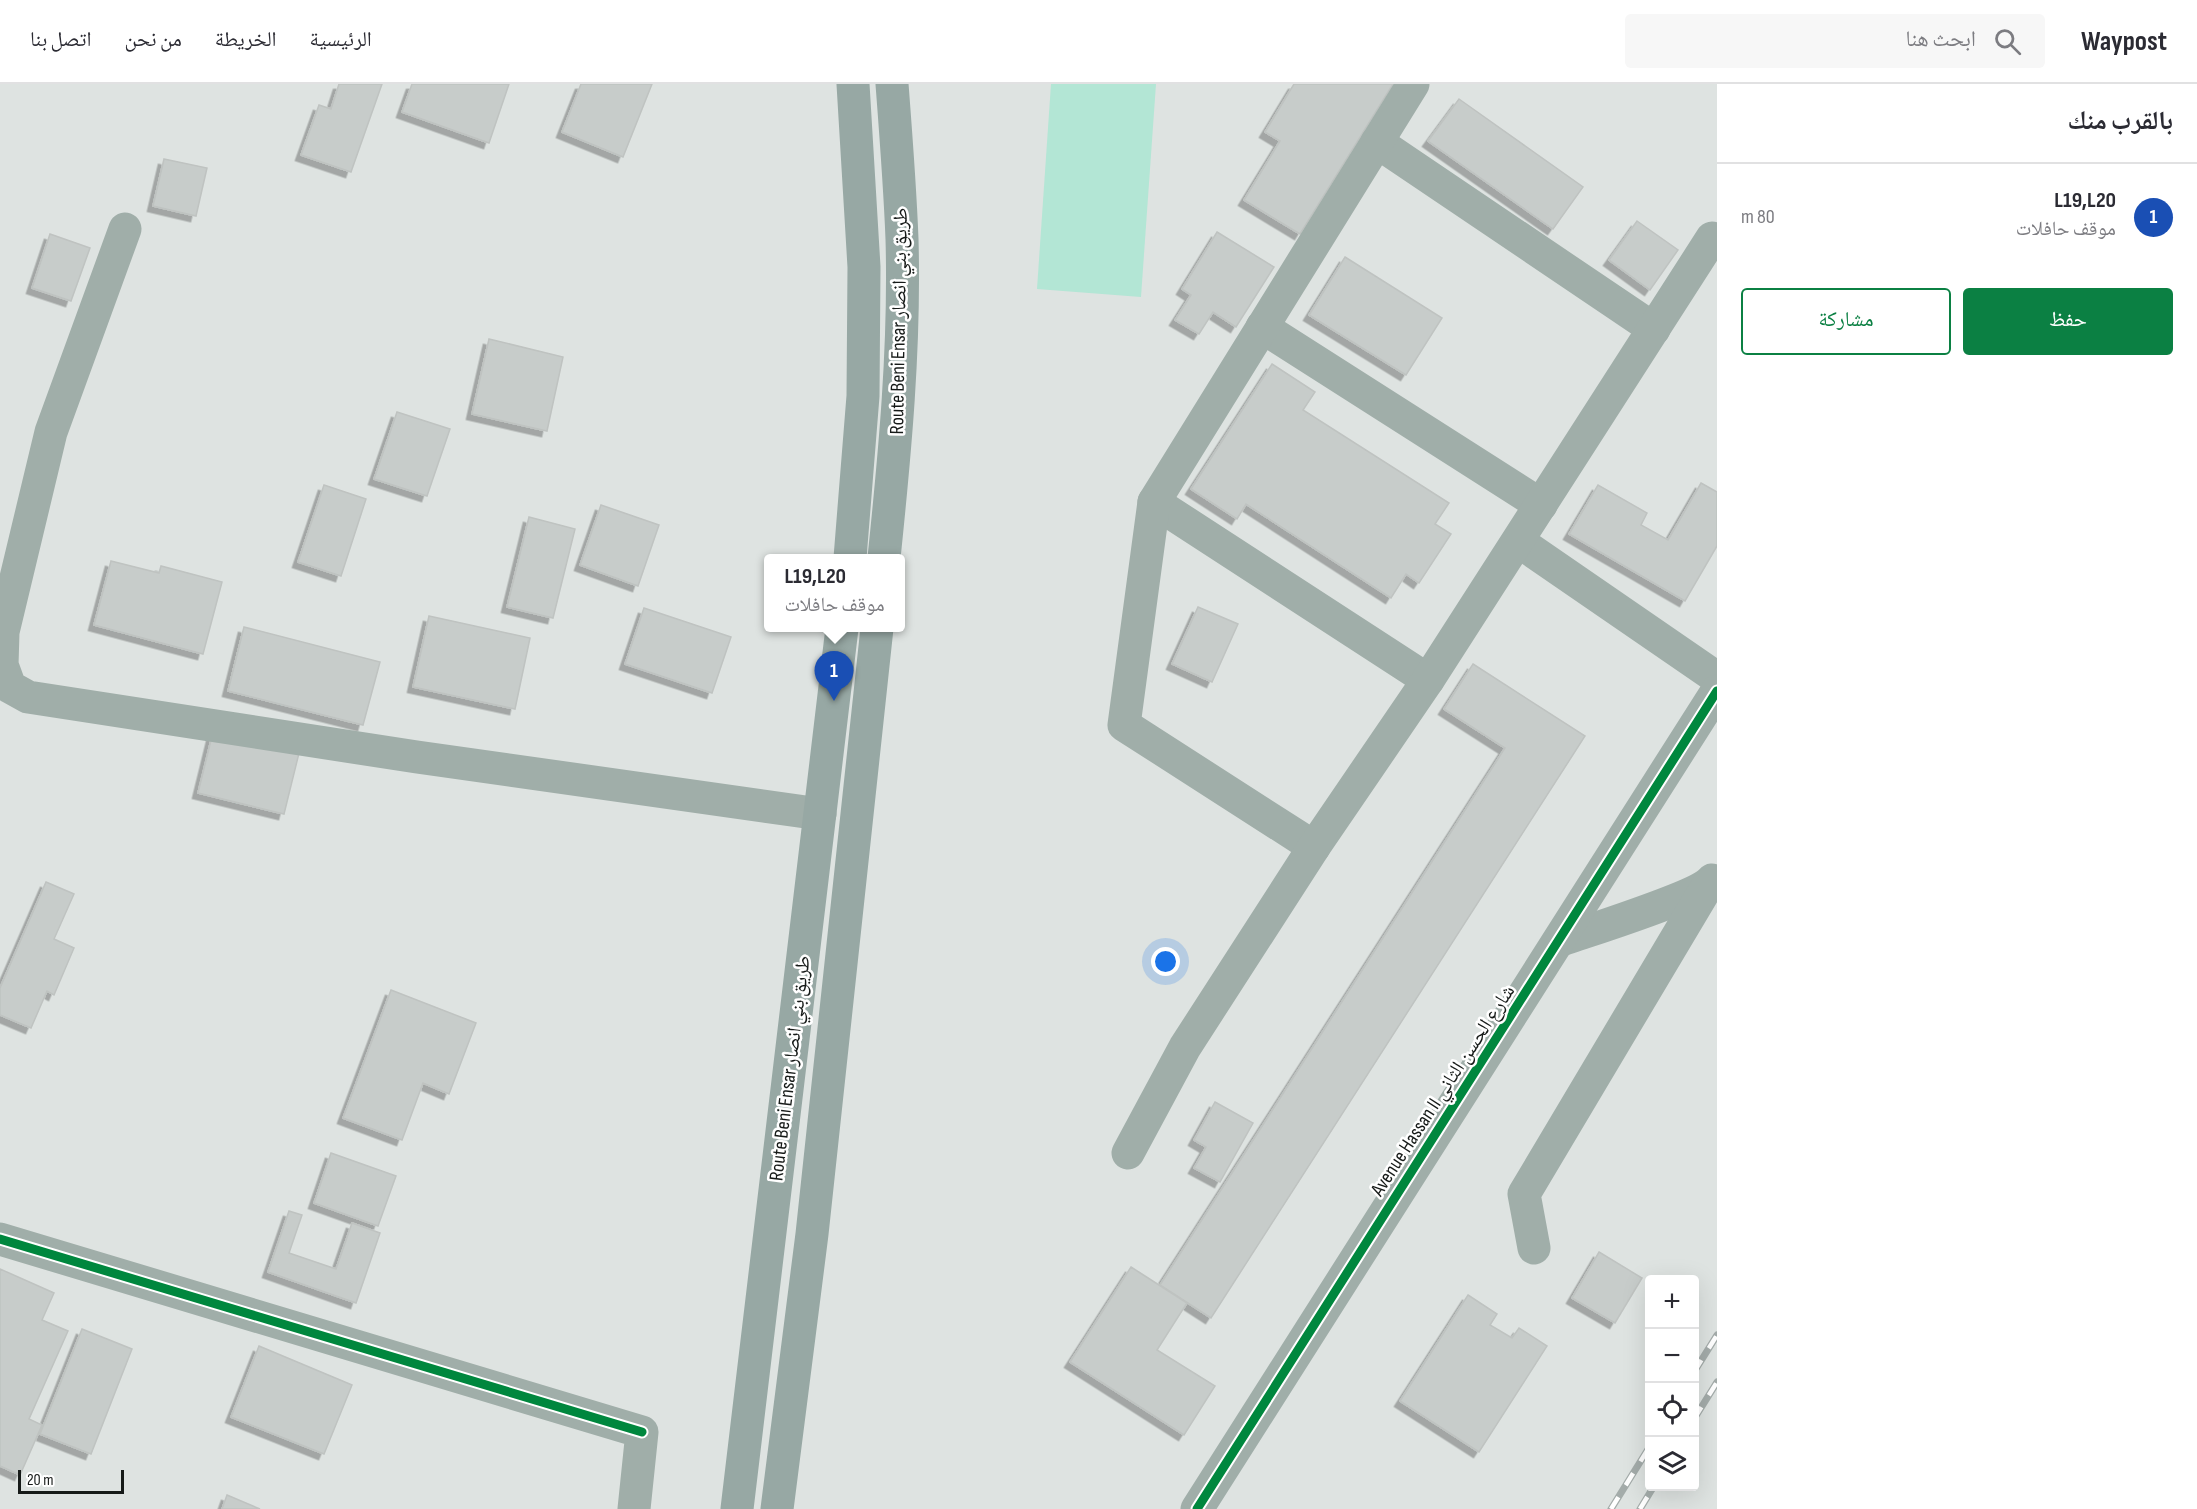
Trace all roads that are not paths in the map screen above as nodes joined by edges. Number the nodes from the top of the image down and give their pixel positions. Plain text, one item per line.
1 (853, 84) edge
2 (892, 84) edge
3 (902, 84) edge
4 (1413, 84) edge
5 (896, 130) junction
6 (1377, 142) junction
7 (125, 229) dead end
8 (1712, 238) dead end
9 (1262, 327) junction
10 (1654, 329) junction
11 (1154, 502) junction
12 (1541, 505) junction
13 (1518, 541) junction
14 (850, 554) edge
15 (884, 554) edge
16 (841, 632) edge
17 (876, 632) edge
18 (1717, 678) edge
19 (1428, 680) junction
20 (1717, 691) edge
21 (820, 814) junction
22 (1314, 847) junction
23 (1703, 897) edge
24 (1558, 941) junction
25 (1128, 1153) dead end
26 (0, 1239) edge
27 (1534, 1248) dead end
28 (634, 1509) edge
29 (737, 1509) edge
30 (777, 1509) edge
31 (1197, 1509) edge

1 - 14 highway, Route Beni Ensar طريق بني انصار
2 - 5 highway, Route Beni Ensar طريق بني انصار
3 - 5 street
4 - 6 street
5 - 15 highway, Route Beni Ensar طريق بني انصار
6 - 9 street
6 - 10 street
7 - 21 street
8 - 10 street
9 - 11 street
9 - 12 street
10 - 12 street
11 - 19 street
11 - 22 street
12 - 13 street
13 - 18 street
13 - 19 street
16 - 21 highway, Route Beni Ensar طريق بني انصار
17 - 30 highway, Route Beni Ensar طريق بني انصار
19 - 22 street
20 - 24 street, Avenue Hassan II شارع الحسن الثاني
21 - 29 highway, Route Beni Ensar طريق بني انصار
22 - 25 street
23 - 24 street
23 - 27 street
24 - 31 street, Avenue Hassan II شارع الحسن الثاني
26 - 28 street

